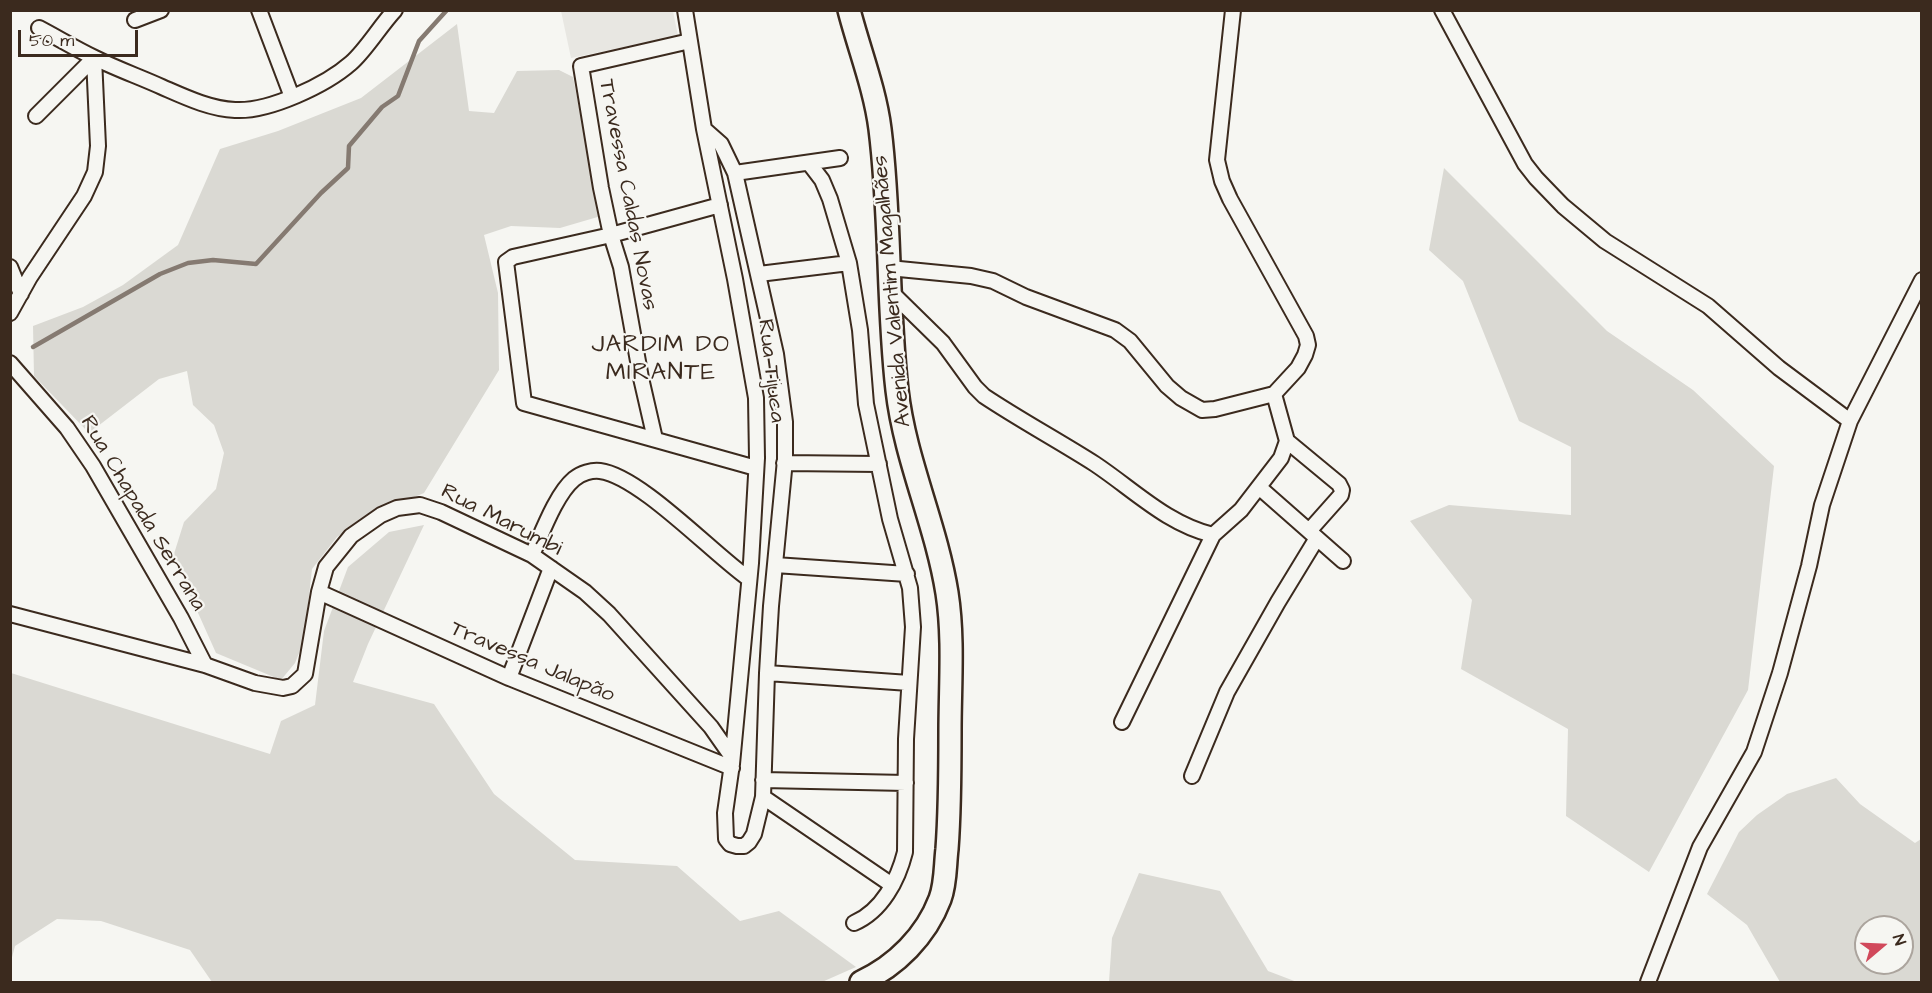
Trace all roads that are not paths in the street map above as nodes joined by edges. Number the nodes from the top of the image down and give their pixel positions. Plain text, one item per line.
1 (161, 10) edge
2 (259, 10) edge
3 (394, 10) edge
4 (685, 10) edge
5 (849, 10) edge
6 (1233, 10) edge
7 (1442, 10) edge
8 (135, 20) dead end
9 (39, 28) dead end
10 (690, 41) junction
11 (94, 58) junction
12 (292, 97) junction
13 (36, 116) dead end
14 (704, 129) junction
15 (840, 158) dead end
16 (809, 164) junction
17 (735, 172) junction
18 (720, 205) junction
19 (611, 235) junction
20 (849, 263) junction
21 (10, 267) edge
22 (889, 268) junction
23 (759, 274) junction
24 (1922, 280) edge
25 (890, 291) junction
26 (21, 294) junction
27 (10, 313) edge
28 (10, 363) edge
29 (1274, 394) junction
30 (1850, 421) junction
31 (655, 439) junction
32 (1287, 441) junction
33 (784, 463) junction
34 (879, 464) junction
35 (756, 468) junction
36 (1260, 488) junction
37 (1313, 534) junction
38 (1214, 535) junction
39 (532, 555) junction
40 (1343, 561) dead end
41 (775, 565) junction
42 (551, 568) junction
43 (908, 574) junction
44 (749, 579) junction
45 (319, 592) junction
46 (10, 614) edge
47 (205, 665) junction
48 (767, 673) junction
49 (509, 678) junction
50 (909, 683) junction
51 (1122, 722) dead end
52 (732, 762) junction
53 (1192, 776) dead end
54 (763, 780) junction
55 (906, 783) junction
56 (763, 797) junction
57 (892, 885) junction
58 (854, 923) dead end
59 (868, 979) edge
60 (1648, 982) edge

1 - 8 street
2 - 12 street
3 - 12 street
4 - 10 street, Rua Tijuca
5 - 22 main road, Avenida Valentim Magalhães
6 - 29 street
7 - 30 street
9 - 11 street
10 - 14 street, Rua Tijuca
10 - 19 street, Travessa Caldas Novas
11 - 12 street
11 - 13 street
11 - 26 street
14 - 17 street
14 - 18 street, Rua Tijuca
15 - 16 street
16 - 17 street
16 - 20 street
17 - 23 street
18 - 19 street
18 - 35 street, Rua Tijuca
19 - 31 street, Travessa Caldas Novas
19 - 31 street
20 - 23 street
20 - 34 street
21 - 26 street
22 - 25 main road, Avenida Valentim Magalhães
22 - 29 street
23 - 33 street
24 - 30 street
25 - 38 street
25 - 59 main road, Avenida Valentim Magalhães
26 - 27 street
28 - 47 street, Rua Chapada Serrana
29 - 32 street
30 - 60 street
31 - 35 street
32 - 36 street
32 - 37 street
33 - 34 street
33 - 41 street
34 - 43 street
35 - 44 street, Rua Tijuca
36 - 37 street
36 - 38 street
37 - 40 street
37 - 53 street
38 - 51 street
39 - 42 street, Rua Marumbi
39 - 44 street
39 - 45 street, Rua Marumbi
41 - 43 street
41 - 48 street
42 - 49 street
42 - 52 street, Rua Marumbi
43 - 50 street
44 - 52 street, Rua Tijuca
45 - 47 street, Rua Marumbi
45 - 49 street, Travessa Jalapão
46 - 47 street, Rua Marumbi
48 - 50 street
48 - 54 street
49 - 52 street, Travessa Jalapão
50 - 55 street
52 - 56 street, Rua Tijuca
54 - 55 street
54 - 56 street
55 - 57 street
56 - 57 street
57 - 58 street

